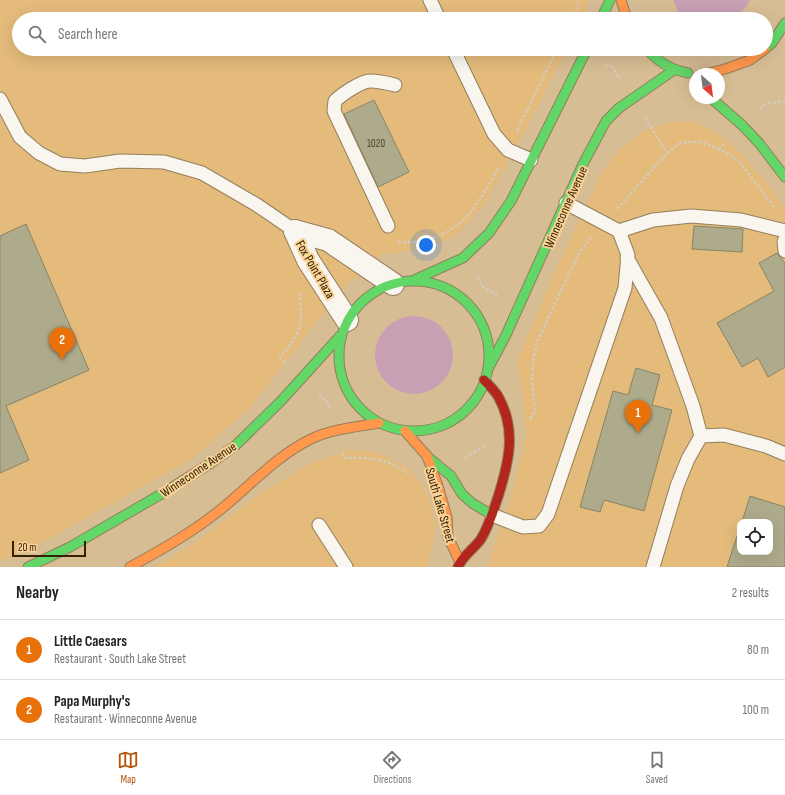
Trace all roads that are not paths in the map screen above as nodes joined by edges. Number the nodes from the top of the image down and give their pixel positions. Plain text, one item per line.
1 (430, 0) edge
2 (610, 0) edge
3 (621, 0) edge
4 (436, 12) edge
5 (604, 12) edge
6 (625, 12) edge
7 (785, 23) edge
8 (773, 41) edge
9 (456, 56) edge
10 (583, 56) edge
11 (653, 56) edge
12 (755, 56) edge
13 (674, 70) junction
14 (725, 70) edge
15 (689, 73) edge
16 (395, 85) dead end
17 (0, 99) edge
18 (718, 104) edge
19 (531, 160) junction
20 (785, 176) edge
21 (566, 203) junction
22 (388, 226) dead end
23 (295, 231) junction
24 (619, 231) junction
25 (785, 231) edge
26 (785, 239) edge
27 (785, 251) edge
28 (627, 258) junction
29 (414, 280) junction
30 (393, 284) junction
31 (343, 328) junction
32 (488, 370) junction
33 (484, 380) junction
34 (379, 423) junction
35 (405, 431) junction
36 (701, 436) junction
37 (785, 454) edge
38 (427, 456) junction
39 (492, 514) junction
40 (320, 525) dead end
41 (459, 564) edge
42 (28, 567) edge
43 (130, 567) edge
44 (346, 567) edge
45 (653, 567) edge

1 - 4 lane
2 - 5 main road
3 - 6 main road
7 - 8 main road
9 - 19 lane
10 - 19 main road
11 - 13 main road
12 - 14 main road
13 - 15 main road
13 - 21 main road, Winneconne Avenue
16 - 22 lane
17 - 23 lane
18 - 20 main road
19 - 29 main road
21 - 24 lane
21 - 32 main road, Winneconne Avenue
23 - 30 street, Fox Point Plaza
23 - 31 street, Fox Point Plaza
24 - 25 lane
24 - 28 lane
26 - 27 lane
28 - 36 lane
28 - 39 lane
29 - 30 main road, Winneconne Avenue
29 - 32 main road
30 - 31 main road, Winneconne Avenue
31 - 34 main road
31 - 42 main road, Winneconne Avenue
32 - 33 main road, Winneconne Avenue
33 - 35 main road, Winneconne Avenue
33 - 39 main road, South Lake Street
34 - 35 main road
34 - 43 main road
35 - 38 main road, South Lake Street
36 - 37 lane
36 - 45 lane
38 - 39 main road
38 - 41 main road, South Lake Street
39 - 41 main road, South Lake Street
40 - 44 lane

